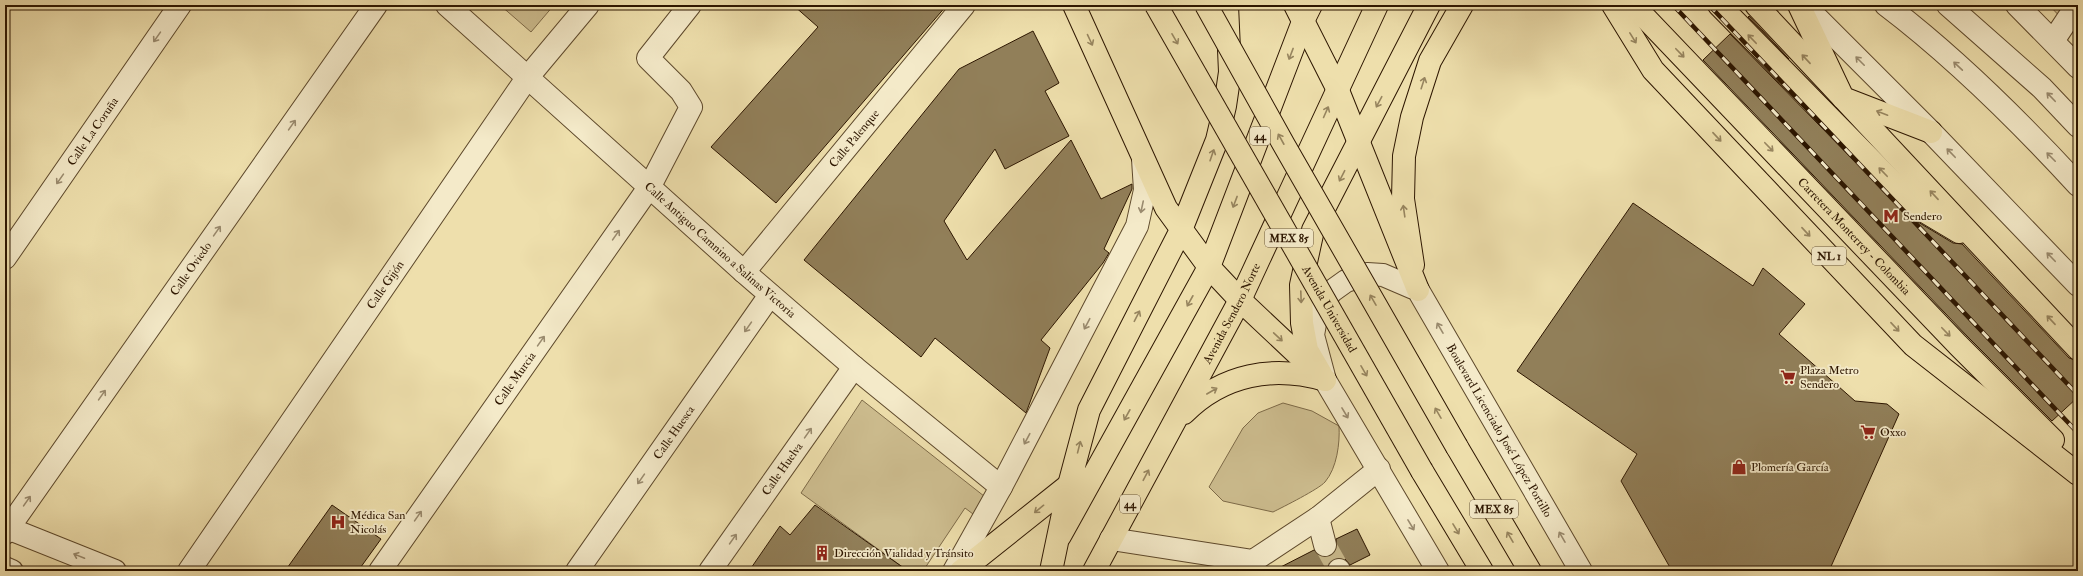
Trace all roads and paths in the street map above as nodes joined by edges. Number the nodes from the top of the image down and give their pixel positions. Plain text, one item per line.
1 (180, 5) edge
2 (376, 5) edge
3 (447, 5) edge
4 (588, 5) edge
5 (690, 5) edge
6 (964, 5) edge
7 (1074, 5) edge
8 (1156, 5) edge
9 (1206, 5) edge
10 (1227, 5) edge
11 (1377, 5) edge
12 (1429, 5) edge
13 (1462, 5) edge
14 (1476, 5) edge
15 (1613, 5) edge
16 (1633, 5) edge
17 (1719, 5) edge
18 (1756, 5) edge
19 (1799, 5) edge
20 (1804, 5) edge
21 (1886, 5) edge
22 (1948, 5) edge
23 (2017, 5) edge
24 (2077, 5) edge
25 (1303, 10) edge
26 (2053, 41) junction
27 (1430, 61) junction
28 (2078, 67) edge
29 (527, 78) junction
30 (1337, 88) junction
31 (1843, 98) junction
32 (2078, 126) edge
33 (1931, 132) junction
34 (1359, 141) junction
35 (1142, 154) junction
36 (2078, 185) edge
37 (650, 186) junction
38 (1182, 230) junction
39 (1980, 245) junction
40 (5, 258) edge
41 (1209, 267) junction
42 (744, 272) junction
43 (2078, 285) edge
44 (1418, 290) junction
45 (770, 295) junction
46 (1240, 300) junction
47 (2078, 349) edge
48 (854, 368) junction
49 (1325, 380) junction
50 (1166, 438) junction
51 (1108, 450) junction
52 (2078, 465) edge
53 (1379, 470) junction
54 (2078, 474) edge
55 (1069, 485) junction
56 (1001, 487) junction
57 (1318, 518) junction
58 (6, 529) edge
59 (1111, 539) junction
60 (1058, 541) junction
61 (1326, 545) tunnel mouth
62 (1258, 566) edge
63 (5, 568) edge
64 (1432, 569) edge
65 (12, 571) edge
66 (115, 571) edge
67 (189, 571) edge
68 (380, 571) edge
69 (577, 571) edge
70 (710, 571) edge
71 (954, 571) edge
72 (961, 571) edge
73 (1041, 571) edge
74 (1051, 571) edge
75 (1094, 571) edge
76 (1482, 571) edge
77 (1530, 571) edge
78 (1582, 571) edge

1 -> 40 street, Calle La Coruña
58 -> 2 street, Calle Oviedo
3 - 29 street, Calle Antiguo Camnino a Salinas Victoria
4 - 29 street, Calle Gijón
5 - 37 street, Calle Murcia
6 - 42 street, Calle Palenque
7 -> 35 main road
8 -> 76 main road, Avenida Universidad / MEX 85, bridge
77 -> 9 main road, MEX 85, bridge
38 -> 10 main road
11 - 30 main road, Avenida Sendero Norte / 44
12 -> 34 main road
13 - 27 main road
14 - 27 main road
15 -> 54 main road, NL 1
16 -> 52 main road, Carretera Monterrey - Colombia / NL 1
39 -> 17 main road
31 -> 18 main road
19 - 31 main road
33 -> 20 street
36 -> 21 street
32 -> 22 street
23 - 26 street
24 - 26 street
25 - 30 main road
25 -> 41 main road, 44
26 - 28 street
44 -> 27 main road
29 - 37 street, Calle Antiguo Camnino a Salinas Victoria
29 - 67 street, Calle Gijón
30 - 34 main road
46 -> 30 main road, Avenida Sendero Norte / 44
33 -> 31 main road
39 -> 31 main road
43 -> 33 street
34 - 44 main road
34 -> 49 main road
35 - 38 main road
35 -> 56 street
37 - 42 street, Calle Antiguo Camnino a Salinas Victoria
68 -> 37 street, Calle Murcia
38 - 41 main road
55 -> 38 main road
47 -> 39 main road
41 - 46 main road
41 -> 51 main road, 44
42 - 45 street, Calle Antiguo Camnino a Salinas Victoria
44 - 49 street
78 -> 44 street, Boulevard Licenciado José López Portillo
45 - 48 street, Calle Antiguo Camnino a Salinas Victoria
45 -> 69 street, Calle Huesca
46 -> 49 main road
46 - 50 main road, Avenida Sendero Norte / 44
48 - 56 street, Calle Antiguo Camnino a Salinas Victoria
70 -> 48 street, Calle Huelva
50 -> 49 main road
49 -> 53 street
59 -> 50 main road, Avenida Sendero Norte / 44
51 - 55 main road
51 - 60 main road, 44
53 - 57 street
53 -> 64 street
55 - 60 main road
55 -> 72 main road
56 - 71 street
57 - 61 street
57 - 62 street
66 -> 58 street
59 - 62 street
59 - 75 main road, Avenida Sendero Norte / 44
60 - 73 main road, 44
60 - 74 main road
63 - 65 street

